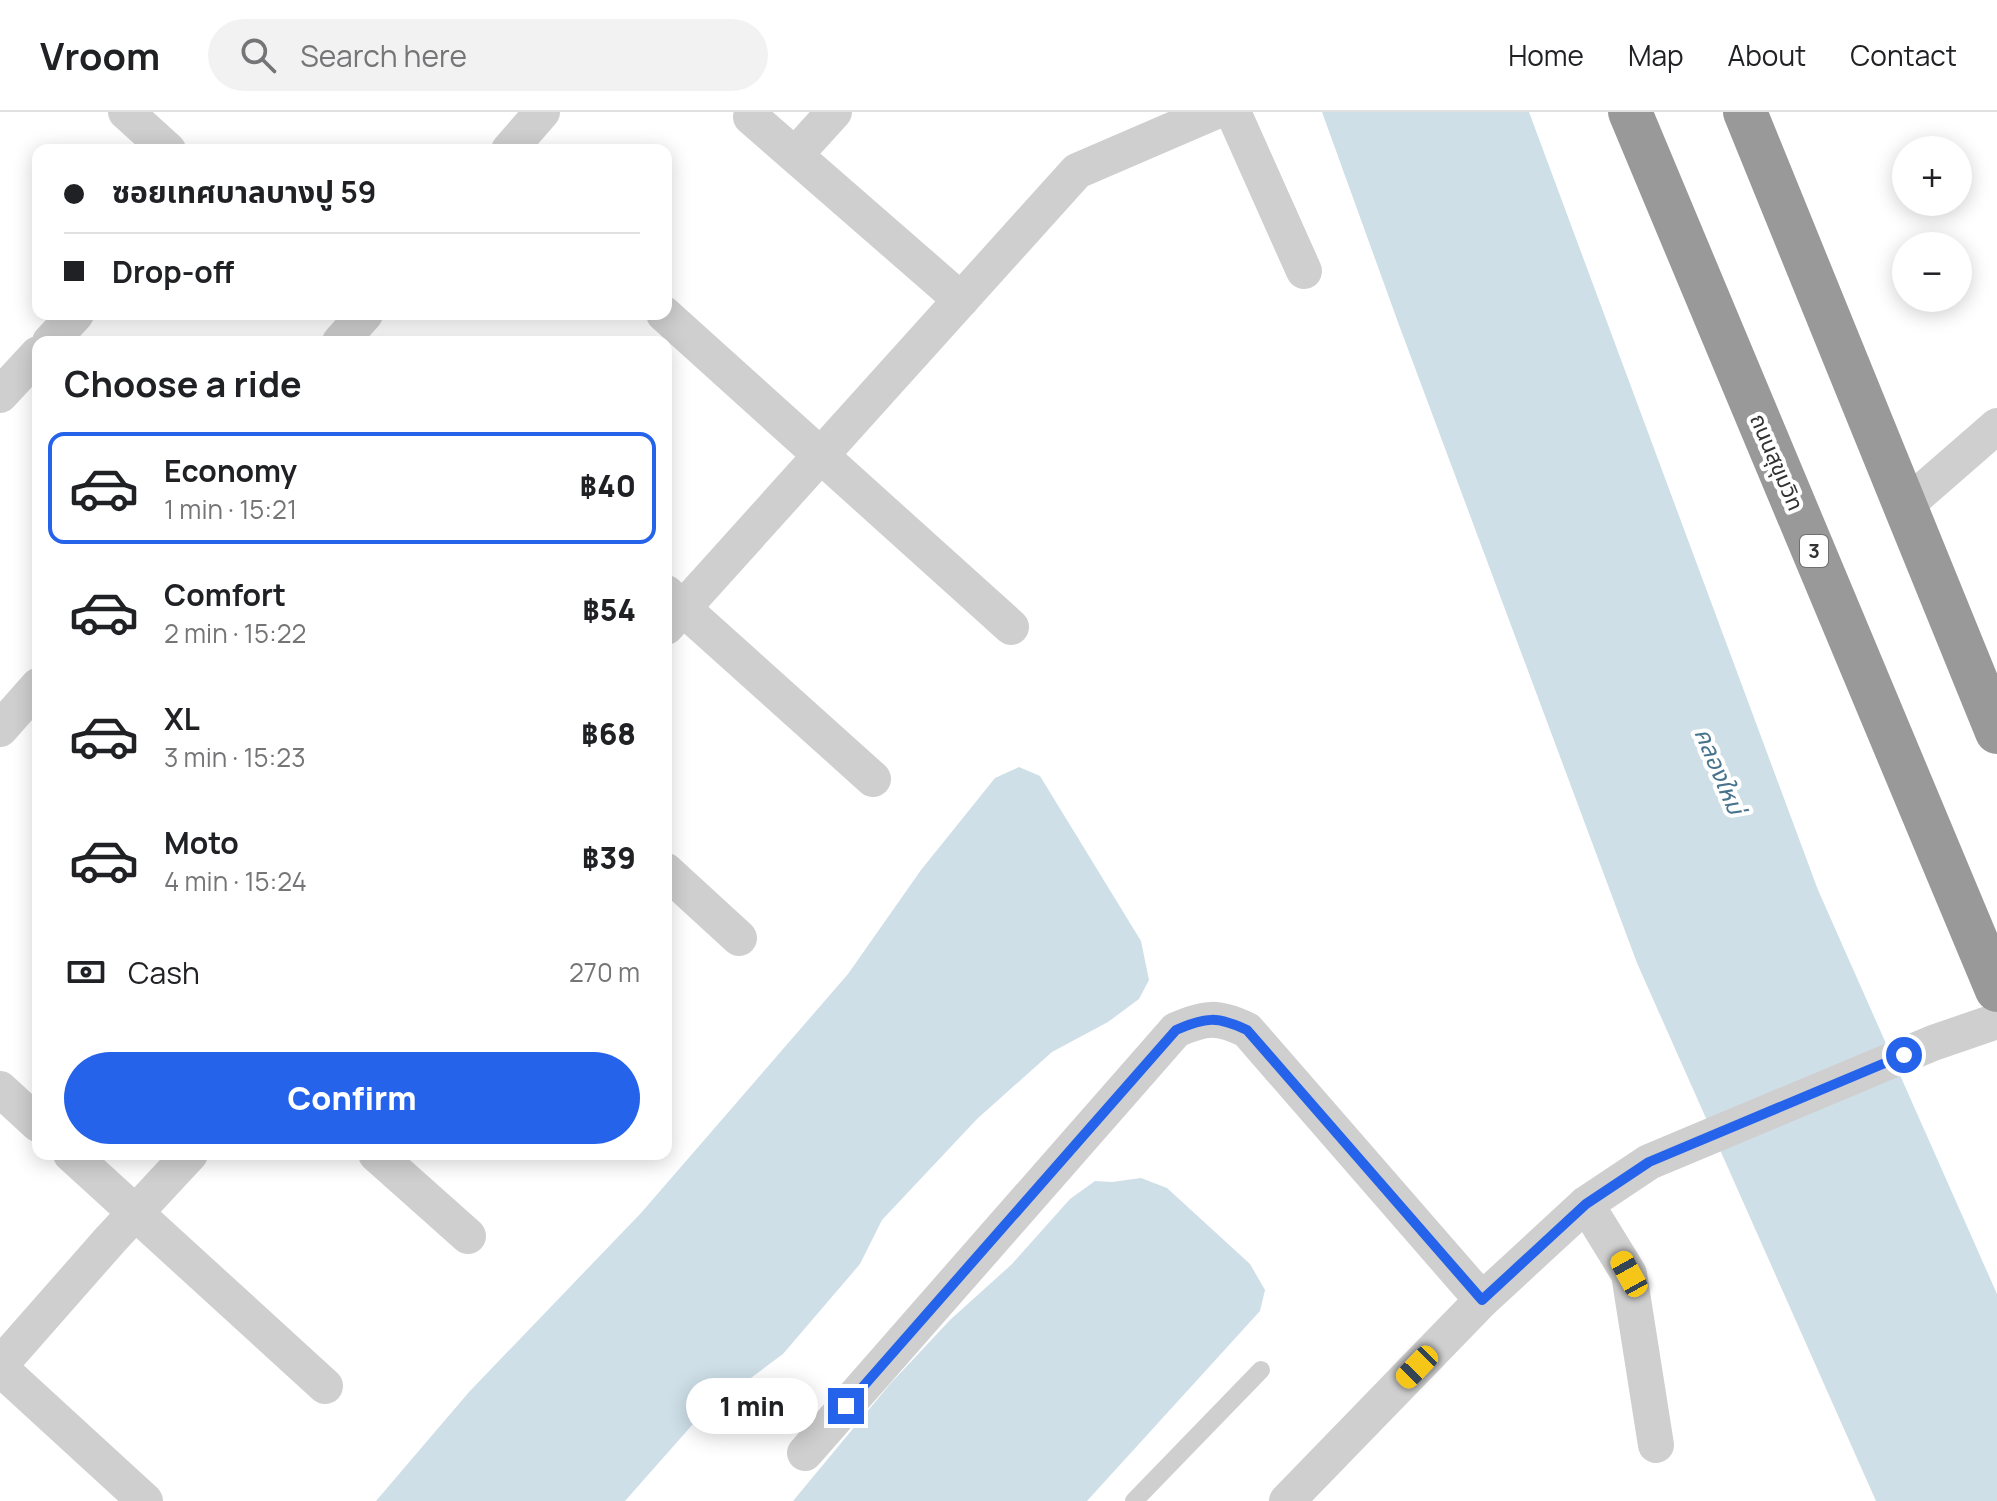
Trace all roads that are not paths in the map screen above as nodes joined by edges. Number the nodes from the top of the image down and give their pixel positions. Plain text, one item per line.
1 (126, 112) edge
2 (542, 112) edge
3 (834, 112) edge
4 (1214, 112) edge
5 (1233, 112) edge
6 (1630, 112) edge
7 (1745, 112) edge
8 (751, 117) dead end
9 (161, 144) edge
10 (514, 144) edge
11 (795, 155) junction
12 (1304, 271) dead end
13 (961, 300) junction
14 (70, 320) edge
15 (360, 320) edge
16 (671, 320) edge
17 (56, 336) edge
18 (345, 336) edge
19 (32, 360) edge
20 (0, 395) edge
21 (1997, 426) edge
22 (821, 455) junction
23 (1905, 506) junction
24 (672, 609) edge
25 (1011, 627) dead end
26 (32, 693) edge
27 (0, 729) edge
28 (1997, 732) edge
29 (873, 779) dead end
30 (672, 877) edge
31 (739, 938) dead end
32 (1997, 990) edge
33 (1997, 1021) edge
34 (0, 1089) edge
35 (32, 1118) edge
36 (78, 1160) edge
37 (185, 1160) edge
38 (383, 1160) edge
39 (1586, 1204) junction
40 (136, 1214) junction
41 (468, 1236) dead end
42 (1482, 1300) junction
43 (0, 1366) edge
44 (1261, 1370) dead end
45 (325, 1386) dead end
46 (1656, 1445) dead end
47 (805, 1453) dead end
48 (145, 1501) edge
49 (1134, 1501) edge
50 (1287, 1501) edge

1 - 9 street
2 - 10 street
3 - 11 street
4 - 13 street
5 - 12 street
6 - 32 highway, ถนนสุขุมวิท / 3
7 - 23 highway
8 - 11 street
11 - 13 street
13 - 22 street
14 - 17 street
15 - 18 street
16 - 22 street
19 - 20 street
21 - 23 street
22 - 24 street
22 - 25 street
23 - 28 highway
24 - 29 street
26 - 27 street
30 - 31 street
33 - 39 street
34 - 35 street
36 - 40 street
37 - 40 street
38 - 41 street
39 - 42 street
39 - 46 street
40 - 43 street
40 - 45 street
42 - 47 street
42 - 50 street
43 - 48 street
44 - 49 lane

